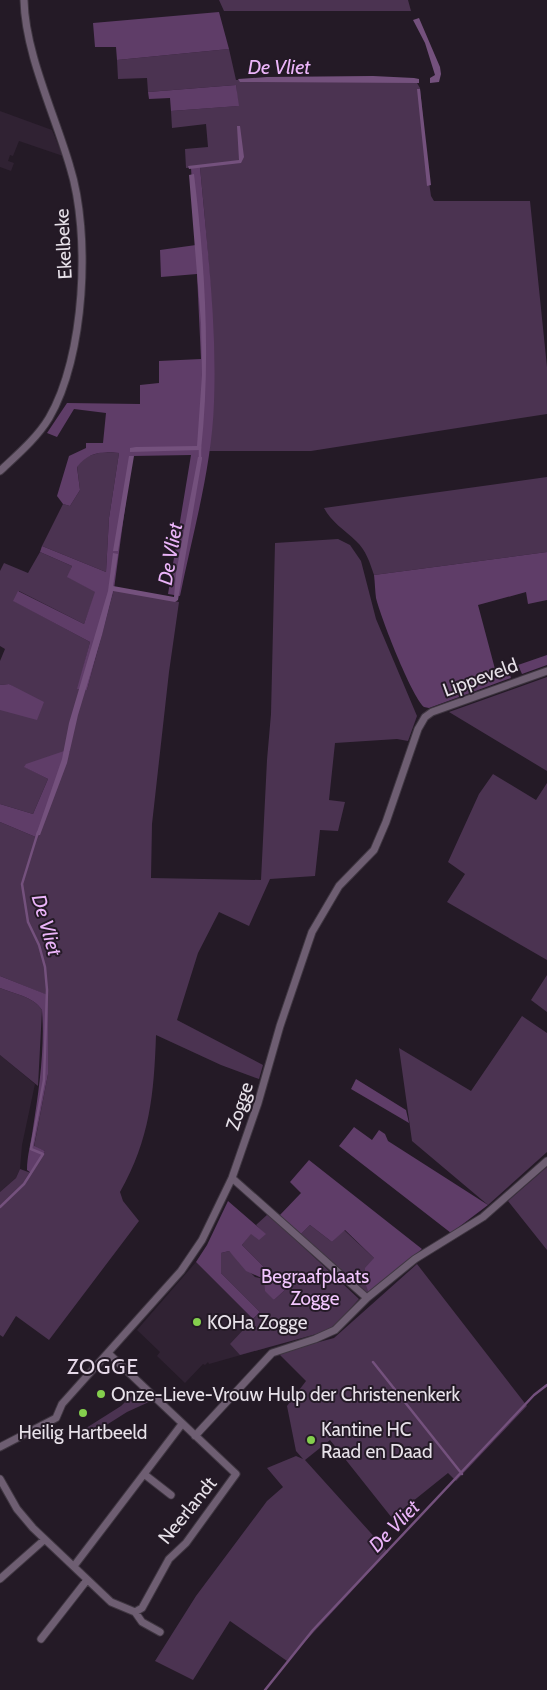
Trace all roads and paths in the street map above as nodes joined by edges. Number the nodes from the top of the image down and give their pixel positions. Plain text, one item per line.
1 (24, 0) edge
2 (0, 471) edge
3 (547, 671) edge
4 (425, 717) joint
5 (547, 1161) edge
6 (232, 1178) junction
7 (368, 1298) junction
8 (108, 1353) junction
9 (182, 1424) junction
10 (196, 1436) junction
11 (0, 1447) edge
12 (144, 1474) junction
13 (0, 1479) edge
14 (171, 1495) dead end
15 (44, 1540) junction
16 (74, 1566) junction
17 (0, 1579) edge
18 (87, 1580) junction
19 (135, 1612) junction
20 (160, 1632) dead end
21 (41, 1639) dead end

1 - 2 street, Ekelbeke
3 - 4 street, Lippeveld
4 - 6 street, Zogge
5 - 7 street
6 - 7 street
6 - 8 street, Zogge
7 - 10 street
8 - 9 street, Neerlandt
8 - 11 street, Zogge
9 - 10 street, Neerlandt
9 - 12 street
10 - 19 street, Neerlandt
12 - 14 street, Neerlandt
12 - 16 street
13 - 15 street
15 - 16 street
15 - 17 street
16 - 18 street
18 - 19 street
18 - 21 street
19 - 20 street

